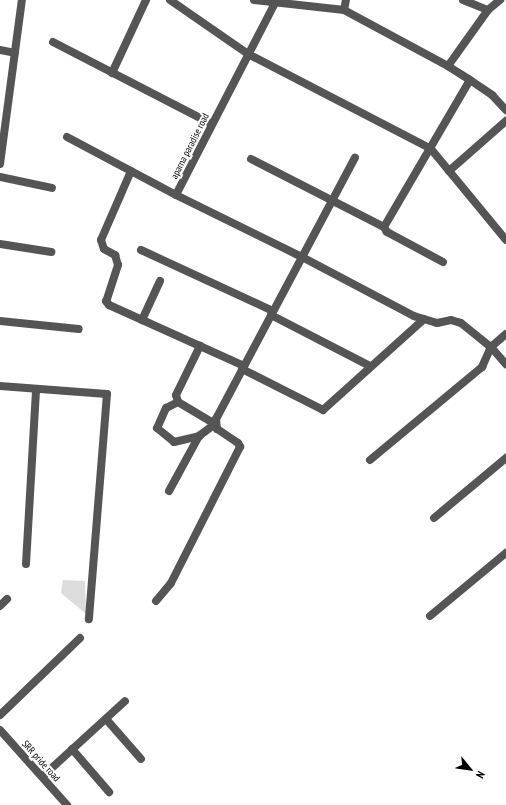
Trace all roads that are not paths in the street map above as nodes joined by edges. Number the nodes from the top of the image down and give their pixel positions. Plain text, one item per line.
1 (22, 0) edge
2 (144, 0) edge
3 (170, 0) edge
4 (254, 0) edge
5 (346, 0) edge
6 (463, 0) edge
7 (500, 0) edge
8 (275, 3) junction
9 (344, 10) junction
10 (488, 10) junction
11 (53, 42) dead end
12 (0, 50) edge
13 (15, 53) junction
14 (248, 54) junction
15 (448, 66) junction
16 (112, 73) junction
17 (470, 80) junction
18 (506, 110) edge
19 (3, 120) edge
20 (506, 120) edge
21 (212, 124) junction
22 (67, 136) dead end
23 (431, 149) junction
24 (355, 158) dead end
25 (251, 159) dead end
26 (0, 164) edge
27 (131, 171) junction
28 (449, 171) junction
29 (0, 177) edge
30 (52, 188) dead end
31 (176, 195) junction
32 (333, 200) junction
33 (384, 227) junction
34 (506, 240) edge
35 (0, 244) edge
36 (141, 250) dead end
37 (52, 252) dead end
38 (302, 256) junction
39 (444, 262) dead end
40 (160, 281) dead end
41 (272, 313) junction
42 (424, 319) junction
43 (142, 320) junction
44 (0, 321) edge
45 (79, 329) dead end
46 (506, 334) edge
47 (200, 346) junction
48 (491, 347) junction
49 (506, 364) edge
50 (370, 366) junction
51 (243, 367) junction
52 (0, 386) edge
53 (36, 389) junction
54 (178, 402) junction
55 (215, 424) junction
56 (199, 436) junction
57 (506, 458) edge
58 (370, 460) dead end
59 (170, 491) dead end
60 (434, 518) dead end
61 (506, 553) edge
62 (26, 564) dead end
63 (7, 599) dead end
64 (156, 601) dead end
65 (0, 606) edge
66 (430, 616) dead end
67 (89, 619) dead end
68 (80, 638) dead end
69 (125, 702) dead end
70 (0, 715) edge
71 (106, 719) junction
72 (0, 730) edge
73 (72, 749) junction
74 (141, 759) dead end
75 (43, 776) junction
76 (109, 792) dead end
77 (67, 805) edge

1 - 13 street
2 - 16 street
3 - 14 street
4 - 8 street
5 - 9 street
6 - 10 street
7 - 10 street
8 - 9 street
8 - 14 street, aparna paradise road
9 - 15 street
10 - 15 street
11 - 16 street
12 - 13 street
13 - 19 street
14 - 21 street, aparna paradise road
14 - 23 street
15 - 17 street
16 - 21 street
17 - 18 street
17 - 23 street
19 - 26 street
20 - 28 street
21 - 31 street, aparna paradise road
22 - 27 street
23 - 28 street
23 - 33 street
24 - 32 street
25 - 32 street
27 - 31 street
27 - 43 street
28 - 34 street
29 - 30 street
31 - 38 street, aparna paradise road
32 - 33 street
32 - 38 street
33 - 39 street
35 - 37 street
36 - 41 street
38 - 41 street
38 - 42 street, aparna paradise road
40 - 43 street
41 - 50 street
41 - 51 street
42 - 48 street, aparna paradise road
42 - 50 street
43 - 47 street
44 - 45 street
46 - 48 street
47 - 51 street
47 - 54 street
48 - 49 street, aparna paradise road
48 - 58 street
50 - 51 street
51 - 55 street
52 - 53 street
53 - 62 street
53 - 67 street
54 - 55 street
54 - 56 street
55 - 56 street
55 - 64 street
56 - 59 street
57 - 60 street
61 - 66 street
63 - 65 street
68 - 70 street
69 - 71 street
71 - 73 street
71 - 74 street
72 - 75 street, SRR pride road
73 - 75 street
73 - 76 street
75 - 77 street, SRR pride road

